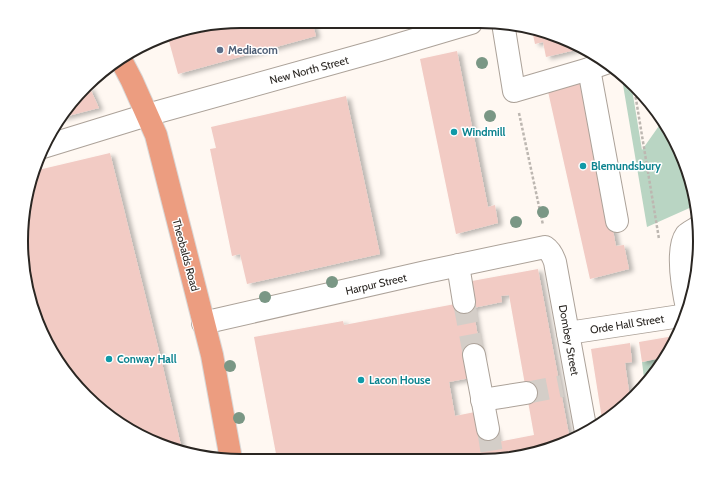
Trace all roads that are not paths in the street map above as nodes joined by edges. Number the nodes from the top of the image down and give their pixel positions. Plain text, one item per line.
1 (454, 28) edge
2 (504, 29) edge
3 (123, 64) edge
4 (598, 66) edge
5 (147, 115) junction
6 (51, 145) edge
7 (618, 221) dead end
8 (693, 230) edge
9 (549, 249) joint
10 (458, 265) junction
11 (685, 301) edge
12 (464, 302) tunnel mouth
13 (680, 315) edge
14 (204, 323) junction
15 (568, 333) junction
16 (474, 355) tunnel mouth
17 (526, 393) tunnel mouth
18 (482, 400) junction
19 (584, 426) edge
20 (488, 429) tunnel mouth
21 (230, 454) edge

1 - 5 street, New North Street
2 - 4 street
3 - 5 main road, Theobalds Road
4 - 7 street
5 - 6 street, New North Street
5 - 14 main road, Theobalds Road
8 - 11 street
9 - 10 street, Harpur Street
9 - 15 street, Dombey Street
10 - 12 street
10 - 14 street, Harpur Street
13 - 15 street, Orde Hall Street
14 - 21 main road, Theobalds Road
15 - 19 street, Dombey Street
16 - 18 street
17 - 18 street
18 - 20 street

